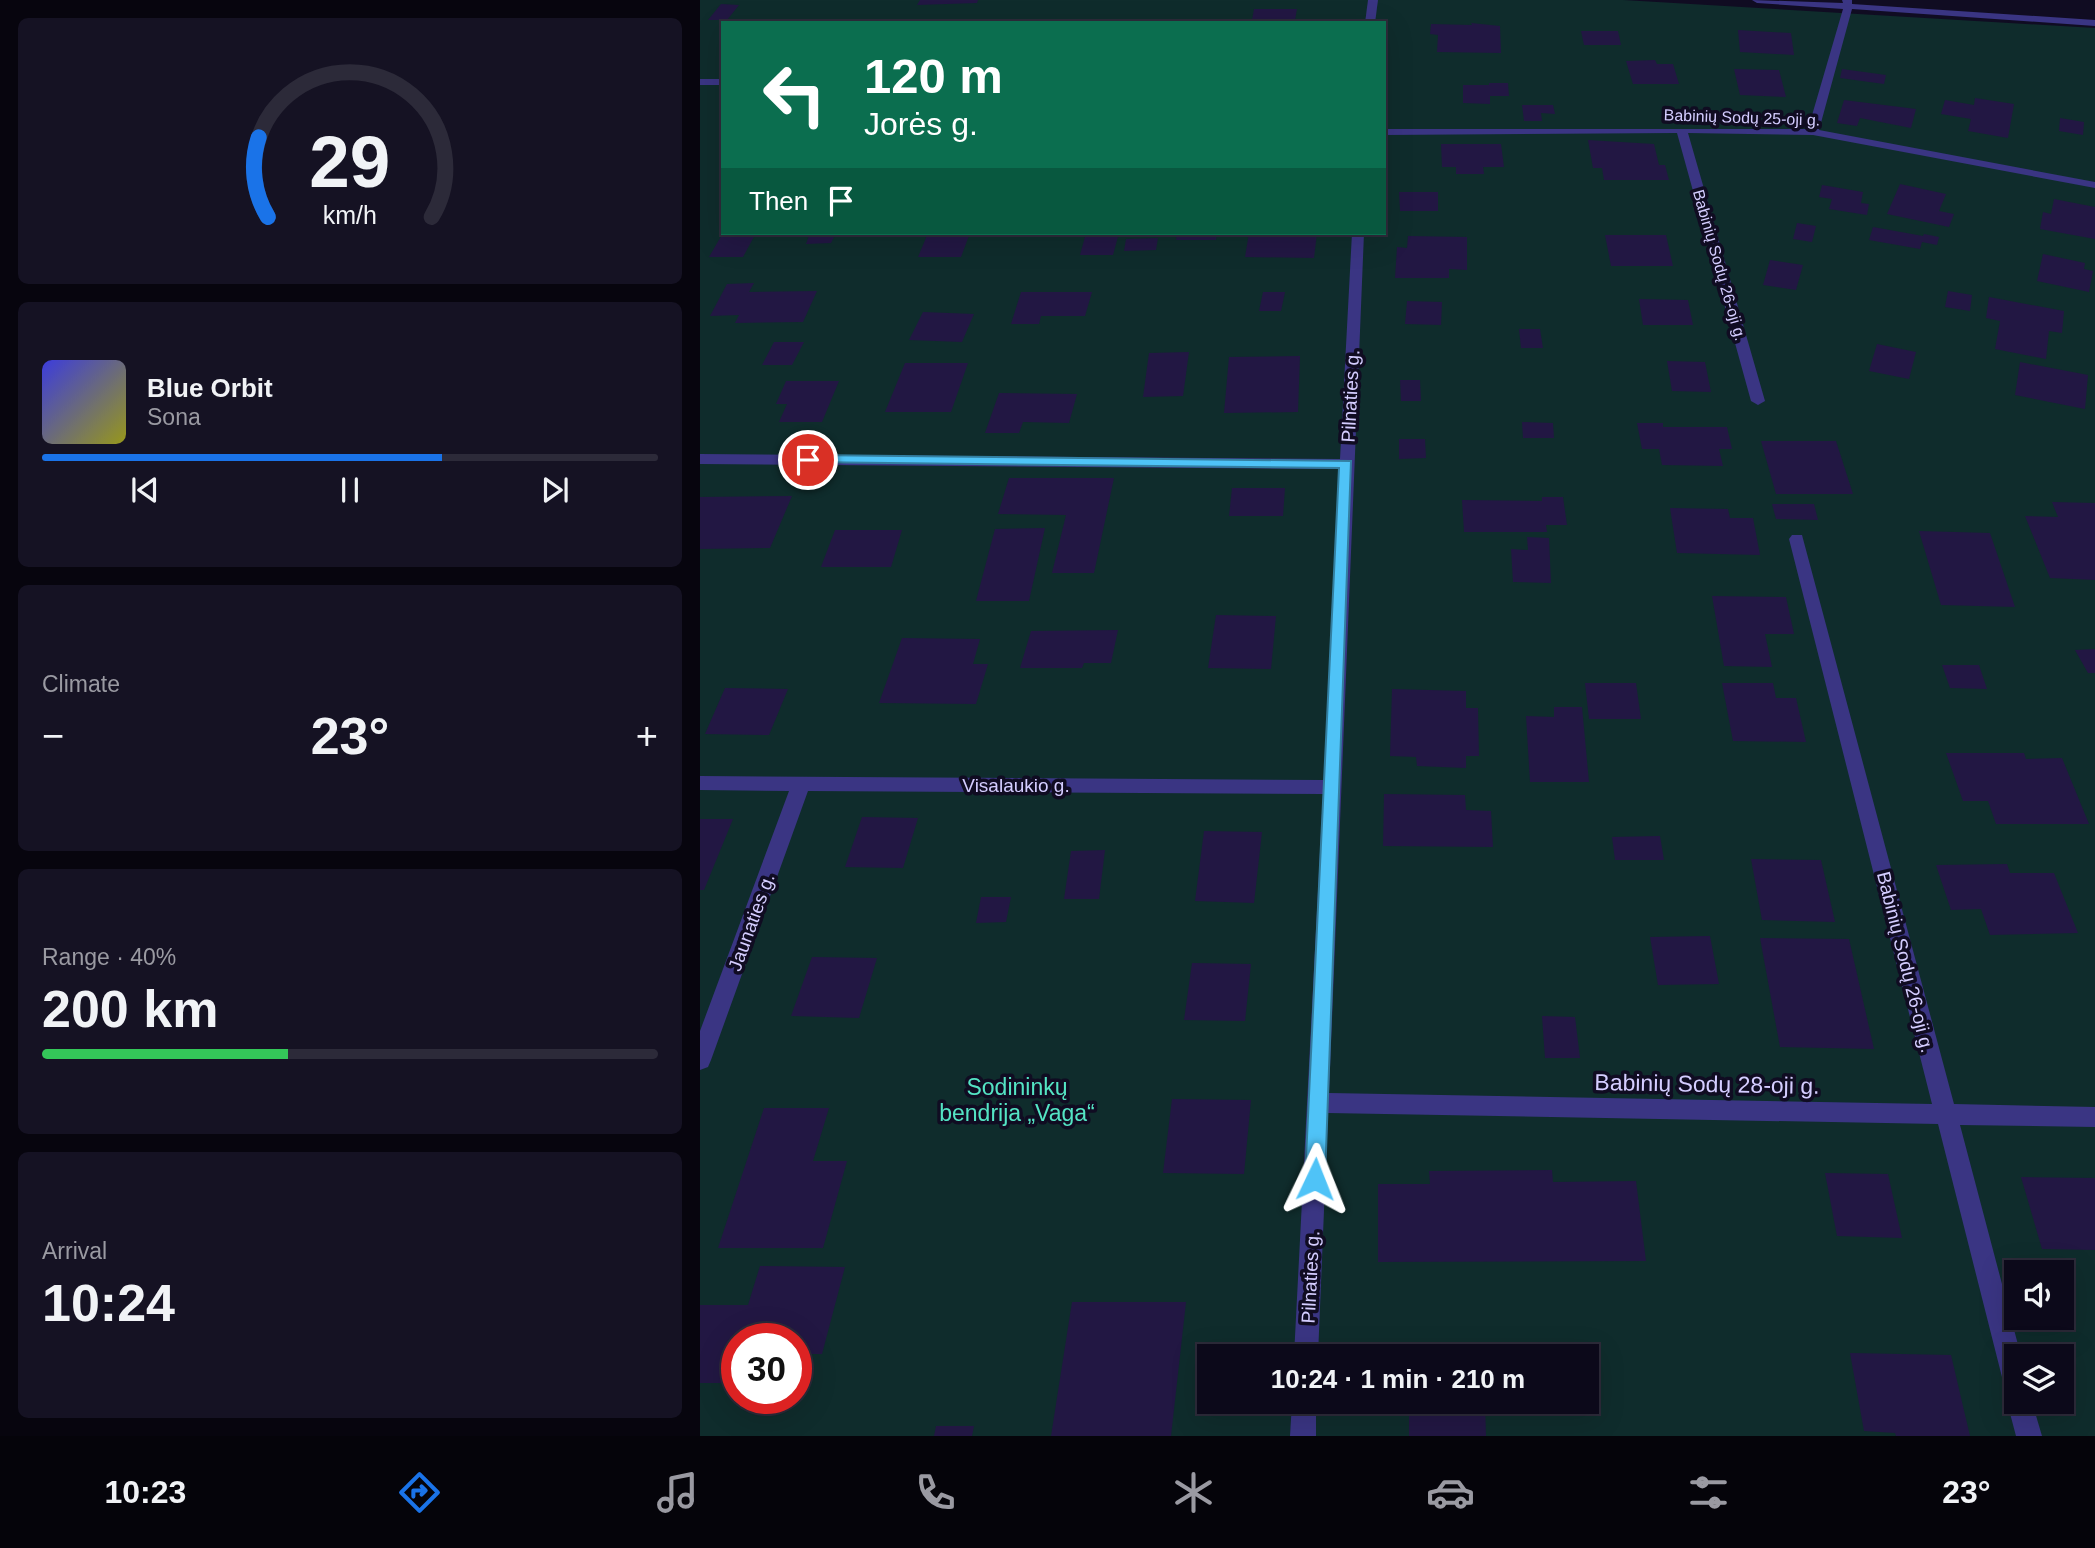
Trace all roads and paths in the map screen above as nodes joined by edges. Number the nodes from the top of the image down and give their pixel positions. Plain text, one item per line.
1 (1373, 0) edge
2 (1756, 0) edge
3 (1848, 4) edge
4 (1370, 21) edge
5 (2095, 23) edge
6 (700, 82) edge
7 (721, 82) edge
8 (1682, 130) junction
9 (1386, 132) edge
10 (1813, 132) junction
11 (2095, 185) edge
12 (1358, 235) edge
13 (1758, 401) dead end
14 (700, 459) edge
15 (1346, 464) junction
16 (1797, 540) dead end
17 (700, 783) edge
18 (801, 784) junction
19 (1333, 787) junction
20 (700, 1060) edge
21 (1318, 1103) junction
22 (1945, 1115) junction
23 (2095, 1117) edge
24 (1307, 1344) edge
25 (2005, 1344) edge
26 (1304, 1414) edge
27 (2023, 1414) edge
28 (1303, 1436) edge
29 (2029, 1436) edge

1 - 4 street
2 - 3 street
3 - 5 street
3 - 10 street
6 - 7 street
8 - 9 street, Babinių Sodų 25-oji g.
8 - 10 street, Babinių Sodų 25-oji g.
8 - 13 street, Babinių Sodų 26-oji g.
10 - 11 street, Babinių Sodų 25-oji g.
12 - 15 street, Pilnaties g.
14 - 15 street
15 - 19 street, Pilnaties g.
16 - 22 street, Babinių Sodų 26-oji g.
17 - 18 street, Visalaukio g.
18 - 19 street, Visalaukio g.
18 - 20 street, Jaunaties g.
19 - 21 street, Pilnaties g.
21 - 22 street, Babinių Sodų 28-oji g.
21 - 24 street, Pilnaties g.
22 - 23 street, Babinių Sodų 28-oji g.
22 - 25 street, Babinių Sodų 26-oji g.
26 - 28 street
27 - 29 street

